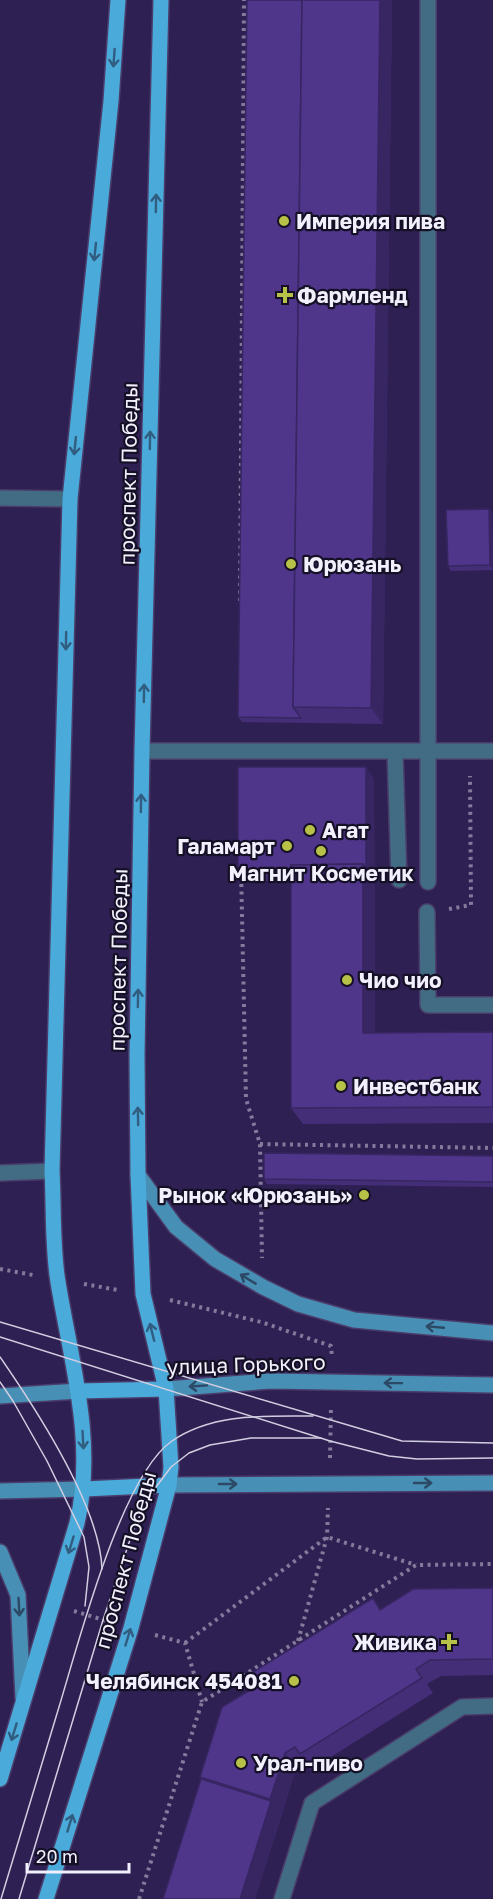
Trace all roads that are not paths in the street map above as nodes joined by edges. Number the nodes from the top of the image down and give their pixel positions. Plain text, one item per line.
1 (118, 0) edge
2 (161, 0) edge
3 (428, 0) edge
4 (0, 498) edge
5 (70, 499) junction
6 (142, 751) junction
7 (395, 751) junction
8 (427, 751) junction
9 (493, 751) edge
10 (399, 880) dead end
11 (428, 882) dead end
12 (428, 912) road end
13 (493, 1005) edge
14 (52, 1171) junction
15 (0, 1173) edge
16 (138, 1174) junction
17 (493, 1333) edge
18 (493, 1385) edge
19 (166, 1389) junction
20 (79, 1391) junction
21 (0, 1396) edge
22 (493, 1483) edge
23 (170, 1485) junction
24 (84, 1488) junction
25 (0, 1491) edge
26 (0, 1552) edge
27 (23, 1701) junction
28 (493, 1707) edge
29 (0, 1779) edge
30 (46, 1899) edge
31 (282, 1899) edge

1 -> 5 main road
6 -> 2 main road, проспект Победы
3 - 8 street
4 - 5 street
5 -> 14 main road
6 - 7 street
16 -> 6 main road, проспект Победы
7 - 8 street
7 - 10 street
8 - 9 street
8 - 11 street
12 - 13 street
14 - 15 street
14 - 20 main road
17 -> 16 main road
19 -> 16 main road, проспект Победы
18 -> 19 main road, улица Горького
19 - 20 main road, улица Горького
19 - 23 main road, проспект Победы
20 - 21 main road, улица Горького
20 -> 24 main road
23 -> 22 main road
23 - 24 main road
30 -> 23 main road, проспект Победы
24 - 25 main road
24 -> 27 main road
26 -> 27 main road
27 -> 29 main road
28 - 31 street

